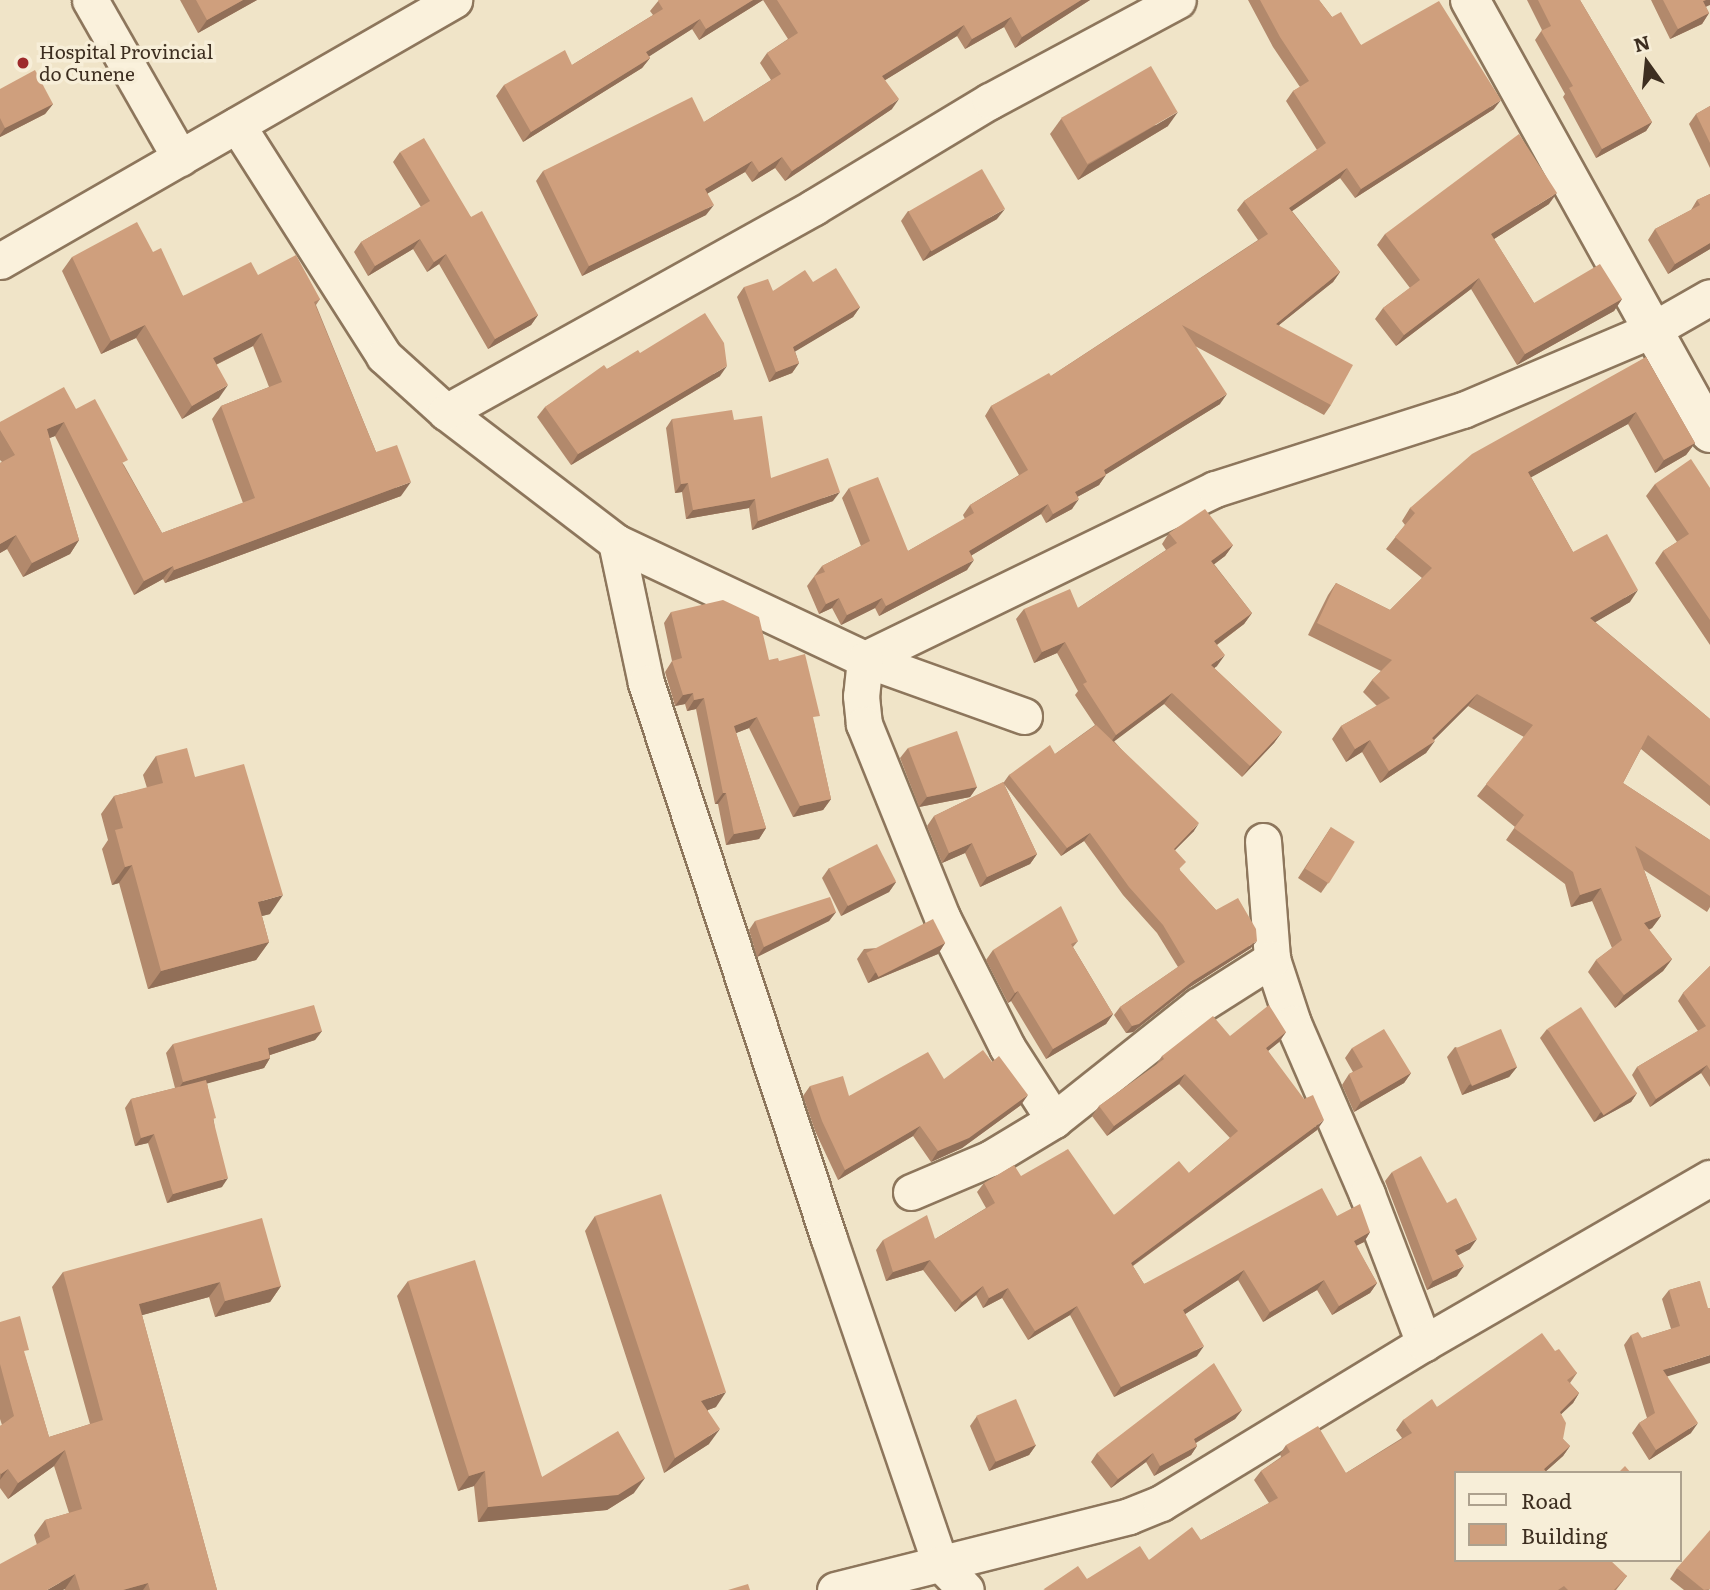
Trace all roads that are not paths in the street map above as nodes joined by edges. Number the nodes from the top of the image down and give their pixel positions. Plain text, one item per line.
1 (90, 0) edge
2 (454, 0) edge
3 (1178, 0) edge
4 (1470, 0) edge
5 (237, 125) junction
6 (180, 158) junction
7 (0, 261) edge
8 (1710, 297) edge
9 (1654, 329) junction
10 (446, 412) junction
11 (1710, 433) edge
12 (616, 542) junction
13 (865, 659) junction
14 (1024, 716) dead end
15 (1263, 841) dead end
16 (1272, 959) junction
17 (1054, 1120) junction
18 (1710, 1178) edge
19 (911, 1192) dead end
20 (1424, 1343) junction
21 (940, 1563) junction
22 (835, 1590) edge
23 (966, 1590) edge

1 - 6 street
2 - 5 street
3 - 10 street
4 - 9 street
5 - 6 street
5 - 10 street
6 - 7 street
8 - 9 street
9 - 11 street
9 - 13 street
10 - 12 street
12 - 13 street
12 - 21 street
13 - 14 street
13 - 17 street
15 - 16 street
16 - 17 street
16 - 20 street
17 - 19 street
18 - 20 street
20 - 21 street
21 - 22 street
21 - 23 street

